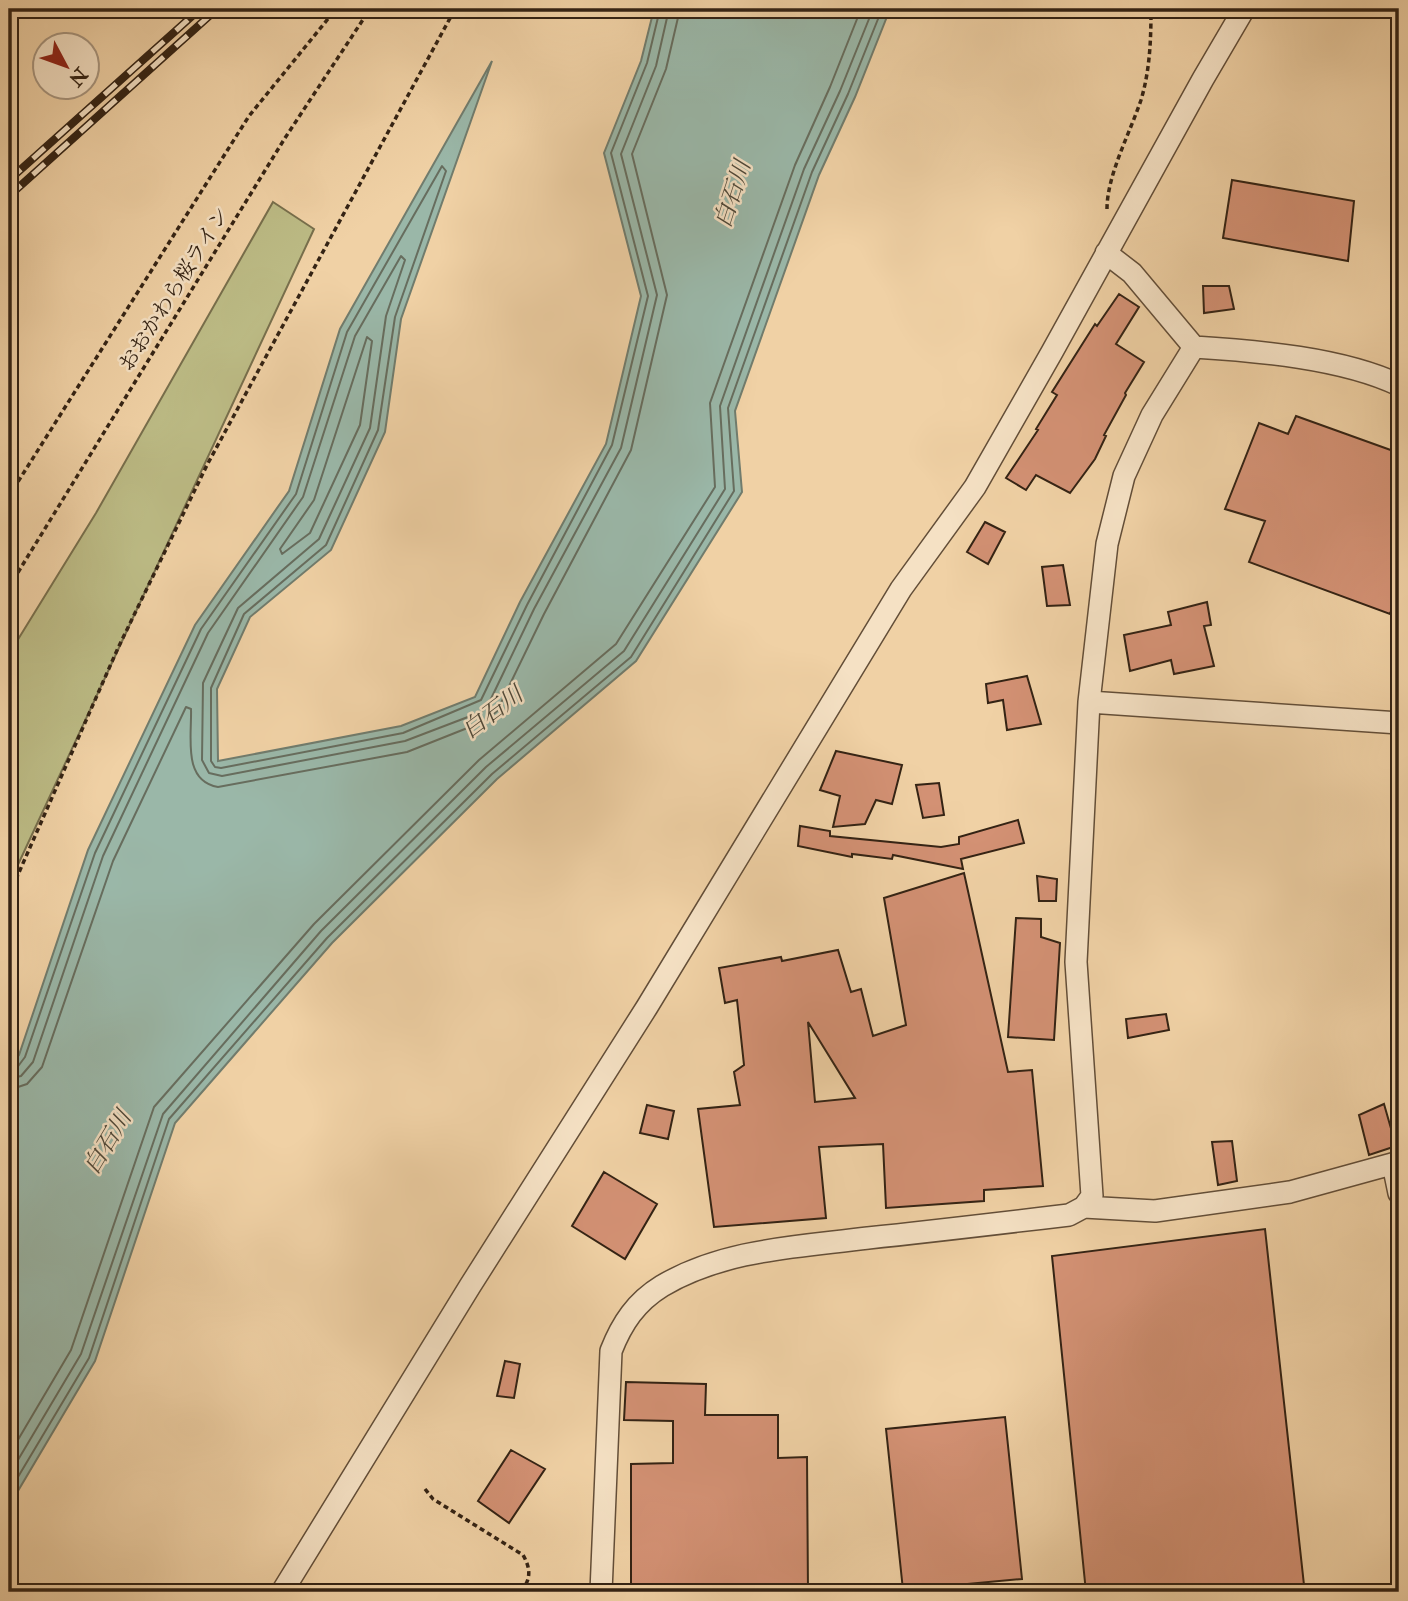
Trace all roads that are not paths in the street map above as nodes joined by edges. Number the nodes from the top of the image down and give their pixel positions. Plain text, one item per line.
1 (1244, 9) edge
2 (1106, 253) junction
3 (1194, 347) junction
4 (1399, 385) edge
5 (1089, 702) junction
6 (1399, 723) edge
7 (1396, 1163) edge
8 (1399, 1193) edge
9 (1084, 1207) junction
10 (282, 1592) edge
11 (601, 1592) edge

1 - 2 street
2 - 3 street
2 - 10 street
3 - 4 street
3 - 5 street
5 - 6 street
5 - 9 street
7 - 8 street
7 - 9 street
9 - 11 street

